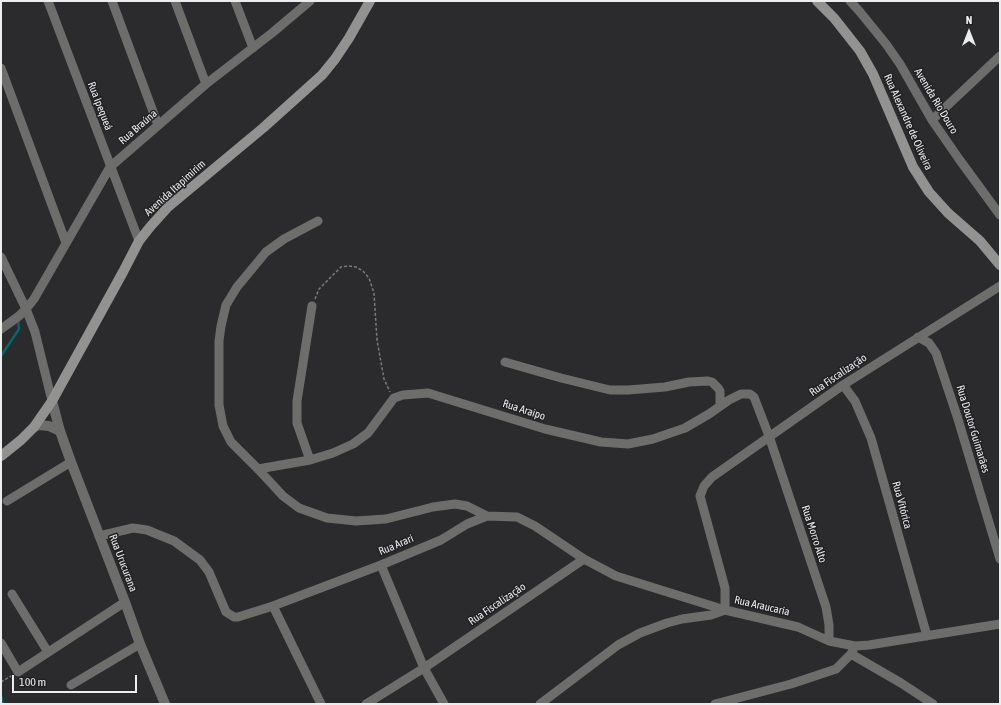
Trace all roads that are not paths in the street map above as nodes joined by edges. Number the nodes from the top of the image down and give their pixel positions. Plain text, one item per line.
1 (48, 1) edge
2 (112, 1) edge
3 (175, 1) edge
4 (235, 1) edge
5 (310, 1) edge
6 (370, 1) edge
7 (817, 1) edge
8 (850, 1) edge
9 (301, 4) edge
10 (252, 48) junction
11 (1000, 56) edge
12 (1, 68) edge
13 (206, 84) junction
14 (932, 120) junction
15 (158, 125) junction
16 (110, 166) junction
17 (1000, 215) edge
18 (318, 222) dead end
19 (139, 241) junction
20 (66, 243) junction
21 (1, 258) edge
22 (1000, 265) edge
23 (1000, 286) edge
24 (312, 306) road end
25 (26, 309) junction
26 (1, 329) edge
27 (918, 337) junction
28 (505, 362) dead end
29 (843, 385) junction
30 (52, 401) junction
31 (720, 406) junction
32 (34, 427) junction
33 (60, 431) junction
34 (770, 436) junction
35 (1, 456) edge
36 (310, 460) junction
37 (71, 462) junction
38 (258, 469) junction
39 (7, 502) dead end
40 (487, 516) junction
41 (99, 536) junction
42 (584, 559) junction
43 (1000, 559) edge
44 (381, 565) junction
45 (12, 594) dead end
46 (125, 602) junction
47 (273, 606) junction
48 (725, 610) junction
49 (1000, 624) edge
50 (927, 636) junction
51 (829, 640) junction
52 (1, 643) edge
53 (140, 644) junction
54 (853, 650) junction
55 (48, 652) junction
56 (424, 668) junction
57 (71, 685) dead end
58 (165, 704) edge
59 (321, 704) edge
60 (366, 704) edge
61 (444, 704) edge
62 (540, 704) edge
63 (715, 704) edge
64 (933, 704) edge

1 - 16 street, Rua Ipequeá
2 - 15 street
3 - 13 street
4 - 10 street
5 - 9 street, Rua Braúna
6 - 19 main road, Avenida Itapimirim
7 - 22 main road, Rua Alexandre de Oliveira
8 - 14 street, Avenida Rio Douro
9 - 10 street, Rua Braúna
10 - 13 street, Rua Braúna
11 - 14 street
12 - 20 street
13 - 15 street, Rua Braúna
14 - 17 street, Avenida Rio Douro
15 - 16 street, Rua Braúna
16 - 19 street, Rua Ipequeá
16 - 20 street, Rua Braúna
18 - 38 street
19 - 30 main road, Avenida Itapimirim
20 - 25 street, Rua Braúna
21 - 25 street, Rua Urucurana
23 - 27 street, Rua Fiscalização
24 - 36 street
25 - 26 street, Rua Braúna
25 - 30 street, Rua Urucurana
27 - 29 street, Rua Fiscalização
27 - 43 street, Rua Doutor Guimarães
28 - 31 street
29 - 34 street, Rua Fiscalização
29 - 50 street, Rua Vitórica
30 - 32 main road, Avenida Itapimirim
30 - 33 street, Rua Urucurana
31 - 34 street, Rua Araipo
31 - 36 street, Rua Araipo
32 - 33 street
32 - 35 main road, Avenida Itapimirim
33 - 37 street, Rua Urucurana
34 - 48 street, Rua Fiscalização
34 - 51 street, Rua Morro Alto
36 - 38 street
37 - 39 street
37 - 41 street, Rua Urucurana
38 - 40 street
40 - 42 street, Rua Arari
40 - 44 street, Rua Arari
41 - 46 street, Rua Urucurana
41 - 47 street, Rua Arari
42 - 48 street, Rua Arari
42 - 56 street, Rua Fiscalização
44 - 47 street, Rua Arari
44 - 56 street
45 - 55 street
46 - 53 street, Rua Urucurana
46 - 55 street
47 - 59 street
48 - 51 street, Rua Araucaria
48 - 62 street, Rua Araucaria
49 - 50 street
50 - 54 street
51 - 54 street, Rua Araucaria
52 - 55 street
53 - 57 street
53 - 58 street, Rua Urucurana
54 - 63 street
54 - 64 street, Rua Araucaria
56 - 60 street, Rua Fiscalização
56 - 61 street

